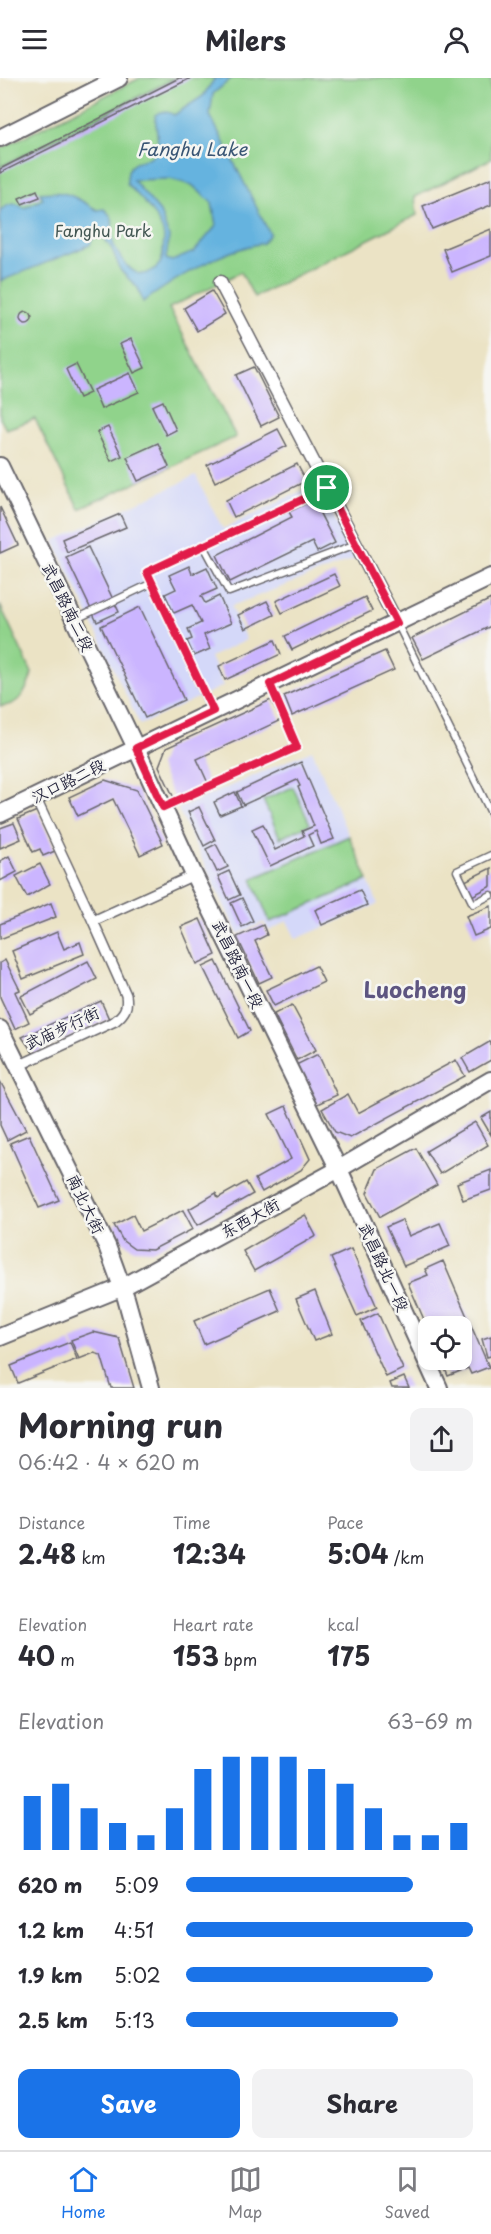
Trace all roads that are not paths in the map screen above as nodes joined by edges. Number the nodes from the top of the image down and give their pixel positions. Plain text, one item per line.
1 (119, 78) edge
2 (0, 138) edge
3 (220, 282) dead end
4 (0, 466) edge
5 (327, 488) junction
6 (356, 544) junction
7 (204, 546) junction
8 (491, 577) edge
9 (152, 583) junction
10 (74, 620) junction
11 (397, 623) junction
12 (270, 684) junction
13 (213, 711) junction
14 (136, 748) junction
15 (35, 797) junction
16 (163, 807) junction
17 (491, 813) edge
18 (0, 814) edge
19 (491, 855) edge
20 (194, 875) junction
21 (491, 895) edge
22 (93, 921) junction
23 (0, 1029) edge
24 (18, 1066) junction
25 (491, 1080) edge
26 (491, 1092) edge
27 (341, 1173) junction
28 (125, 1292) junction
29 (0, 1337) edge
30 (0, 1348) edge
31 (151, 1388) edge
32 (439, 1388) edge

1 - 2 street
3 - 5 street
4 - 10 street, 武昌路南二段
5 - 6 street
5 - 7 lane
6 - 7 lane
6 - 11 street
7 - 9 lane
8 - 11 street, 汉口路二段
9 - 10 lane
9 - 13 lane
10 - 14 street, 武昌路南二段
11 - 12 street, 汉口路二段
11 - 17 lane
12 - 13 street, 汉口路二段
12 - 16 lane
13 - 14 street, 汉口路二段
14 - 15 street, 汉口路二段
14 - 16 street, 武昌路南一段
15 - 18 street, 汉口路二段
15 - 22 street, 武庙步行街
16 - 20 street, 武昌路南一段
19 - 21 lane
20 - 22 street
20 - 27 street, 武昌路南一段
22 - 24 street, 武庙步行街
23 - 24 street, 南北大街
24 - 28 street, 南北大街
25 - 27 street, 东西大街
26 - 27 street, 东西大街
27 - 28 street, 东西大街
27 - 32 street, 武昌路北一段
28 - 29 street, 东西大街
28 - 30 street, 东西大街
28 - 31 street, 南北大街

